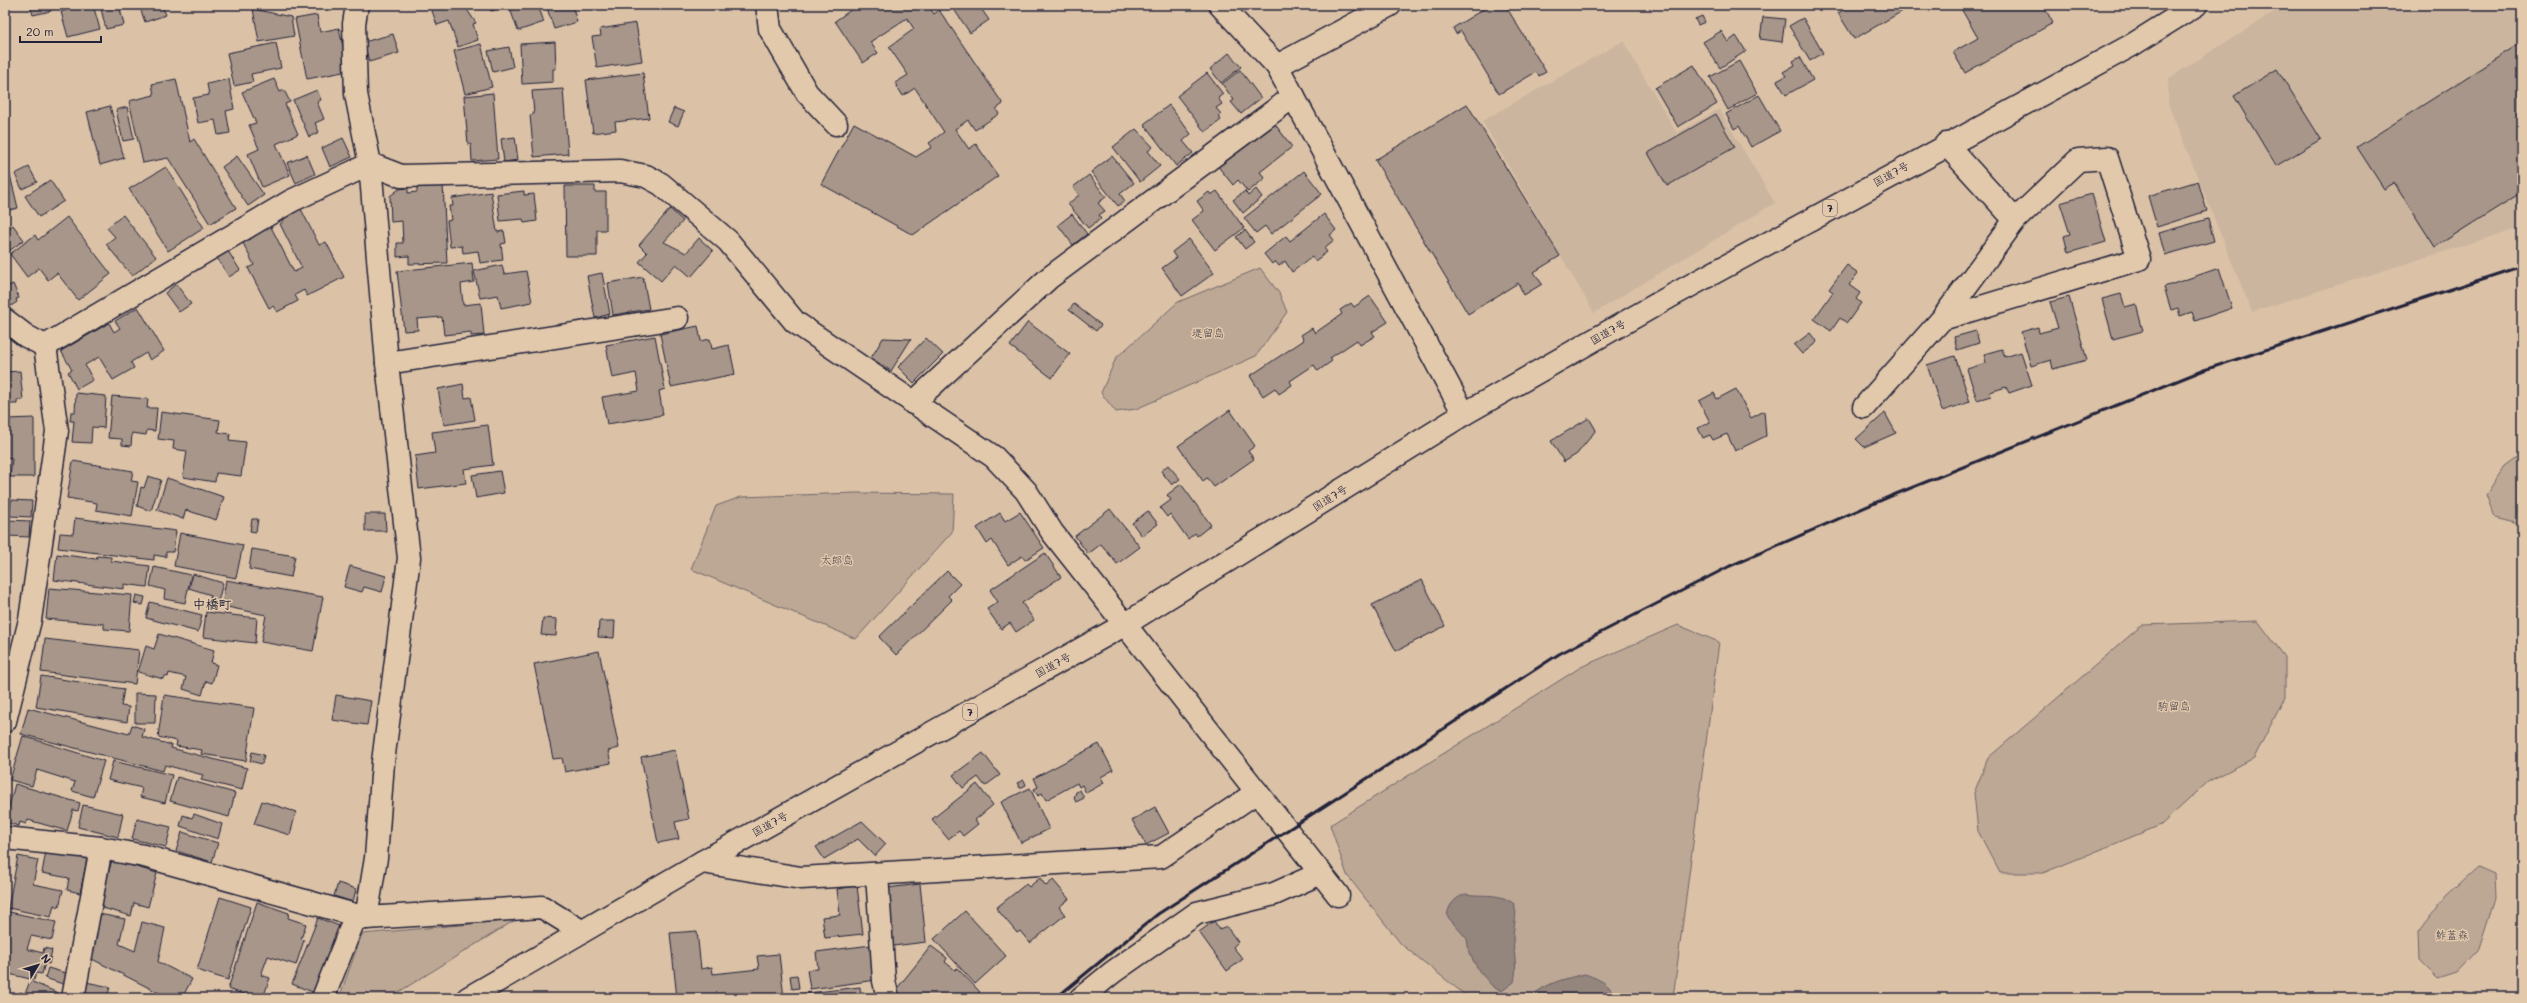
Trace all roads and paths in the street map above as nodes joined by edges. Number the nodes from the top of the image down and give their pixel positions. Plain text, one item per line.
1 (357, 5) edge
2 (767, 5) edge
3 (1220, 5) edge
4 (1390, 5) edge
5 (2196, 5) edge
6 (1277, 66) junction
7 (1294, 96) junction
8 (836, 124) dead end
9 (1946, 144) junction
10 (370, 164) junction
11 (2015, 220) junction
12 (677, 318) dead end
13 (1942, 319) junction
14 (5, 320) edge
15 (45, 346) junction
16 (387, 363) junction
17 (914, 403) junction
18 (1864, 407) dead end
19 (1464, 414) junction
20 (1124, 625) junction
21 (5, 721) edge
22 (1257, 792) junction
23 (5, 838) edge
24 (101, 848) junction
25 (702, 862) junction
26 (1321, 873) junction
27 (876, 874) junction
28 (1338, 895) dead end
29 (361, 917) junction
30 (582, 931) junction
31 (73, 998) edge
32 (323, 998) edge
33 (468, 998) edge
34 (888, 998) edge
35 (1082, 998) edge

1 - 10 main road
2 - 8 main road
3 - 6 main road
4 - 6 main road
5 - 9 main road, 国道7号 / 7
6 - 7 main road
7 - 17 main road
7 - 19 main road
9 - 11 main road
9 - 19 main road, 国道7号 / 7
10 - 15 main road
10 - 16 main road
10 - 17 main road
11 - 13 main road
11 - 13 main road
12 - 16 main road
13 - 18 main road
14 - 15 main road
15 - 21 main road
16 - 29 main road
17 - 20 main road
19 - 20 main road, 国道7号 / 7
20 - 22 main road
20 - 25 main road, 国道7号 / 7
22 - 26 main road
22 - 27 main road
23 - 24 main road
24 - 29 main road
24 - 31 main road
25 - 27 main road
25 - 30 main road, 国道7号 / 7
26 - 28 main road
26 - 35 main road
27 - 34 main road
29 - 30 main road
29 - 32 main road
30 - 33 main road, 国道7号 / 7

